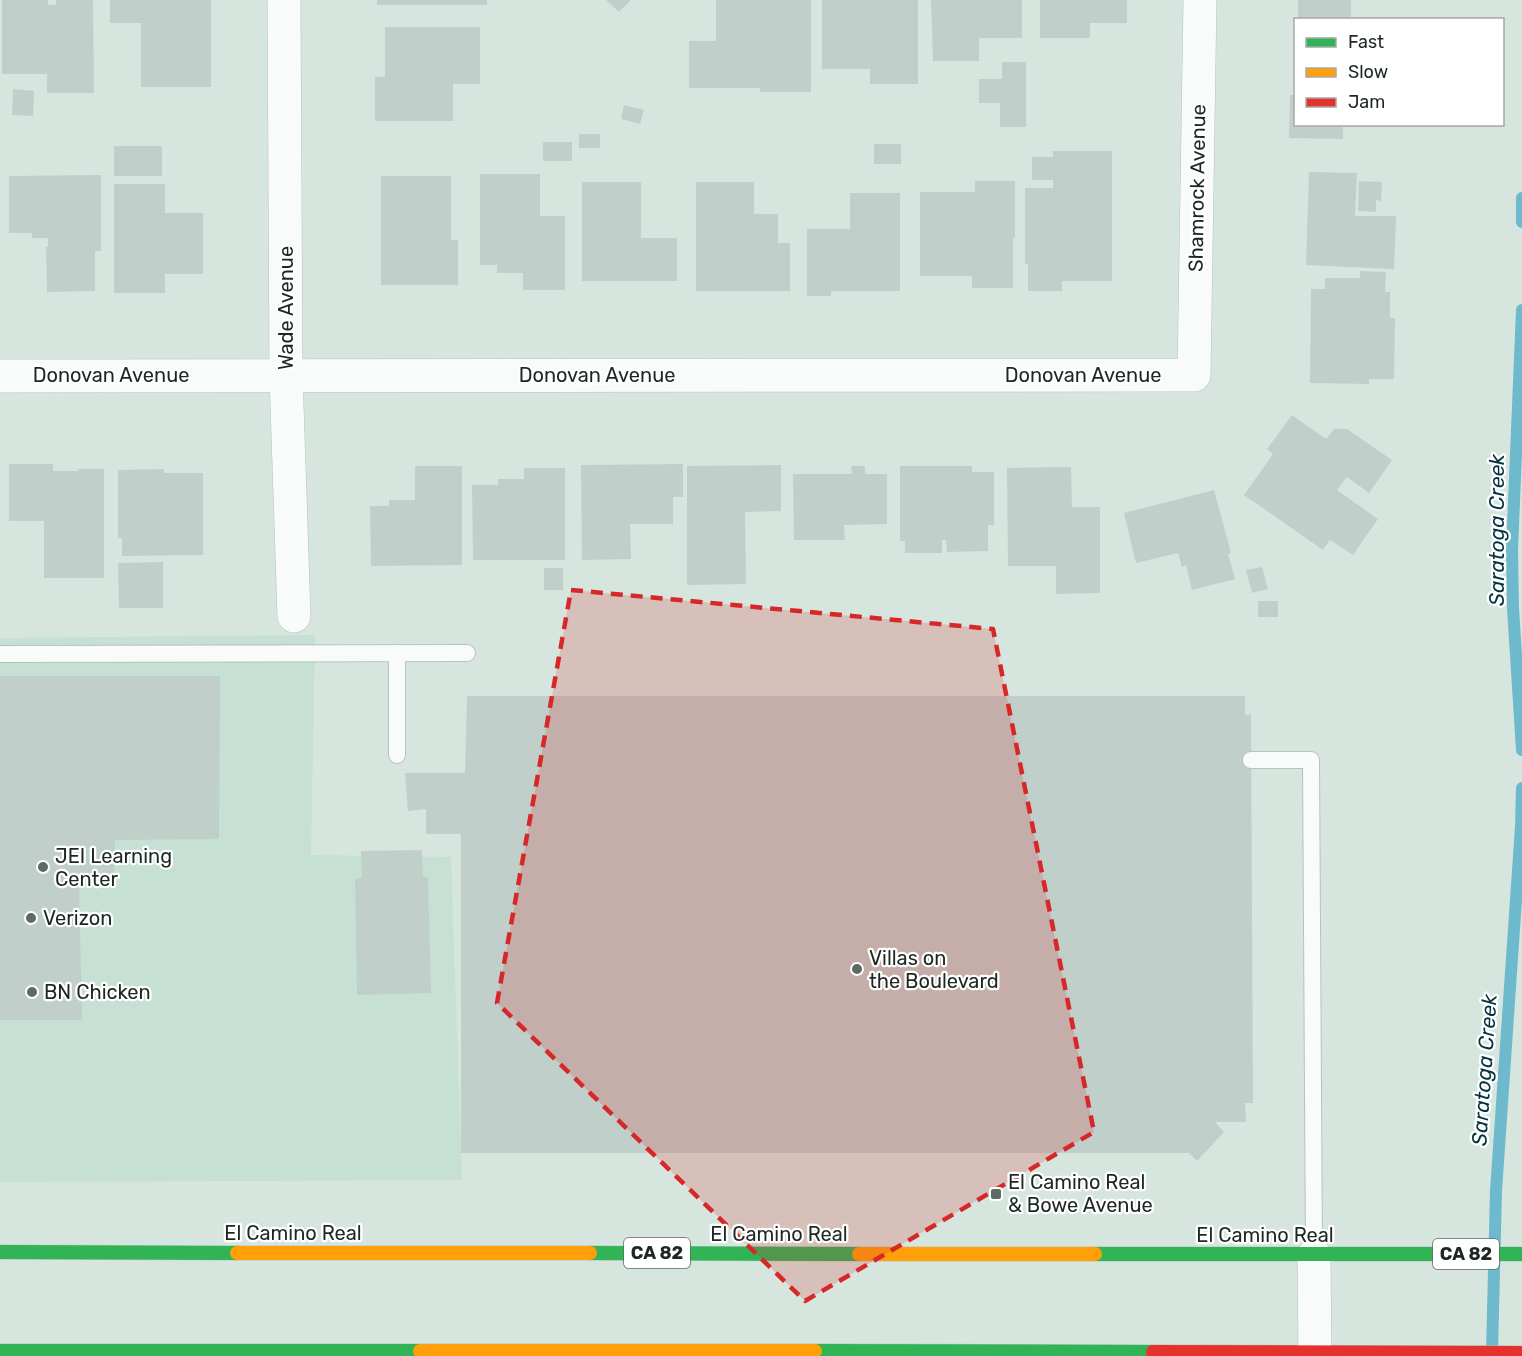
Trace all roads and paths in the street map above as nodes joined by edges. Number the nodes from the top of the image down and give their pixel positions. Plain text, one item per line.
1 (284, 0) edge
2 (1200, 0) edge
3 (286, 375) junction
4 (1194, 375) joint
5 (0, 376) edge
6 (294, 616) dead end
7 (397, 653) junction
8 (467, 653) dead end
9 (0, 654) edge
10 (397, 755) dead end
11 (1251, 760) dead end
12 (0, 1252) edge
13 (1522, 1254) edge
14 (1314, 1255) junction
15 (0, 1351) edge
16 (1522, 1353) edge
17 (689, 1354) edge
18 (1102, 1354) edge
19 (1315, 1354) edge

1 - 3 street, Wade Avenue
2 - 4 street, Shamrock Avenue
3 - 4 street, Donovan Avenue
3 - 5 street, Donovan Avenue
3 - 6 street, Wade Avenue
7 - 8 lane
7 - 9 lane
7 - 10 lane
11 - 14 lane
12 - 14 main road, El Camino Real / CA 82
13 - 14 main road, El Camino Real / CA 82
14 - 19 street
15 - 17 main road
16 - 19 main road
17 - 18 main road
18 - 19 main road

